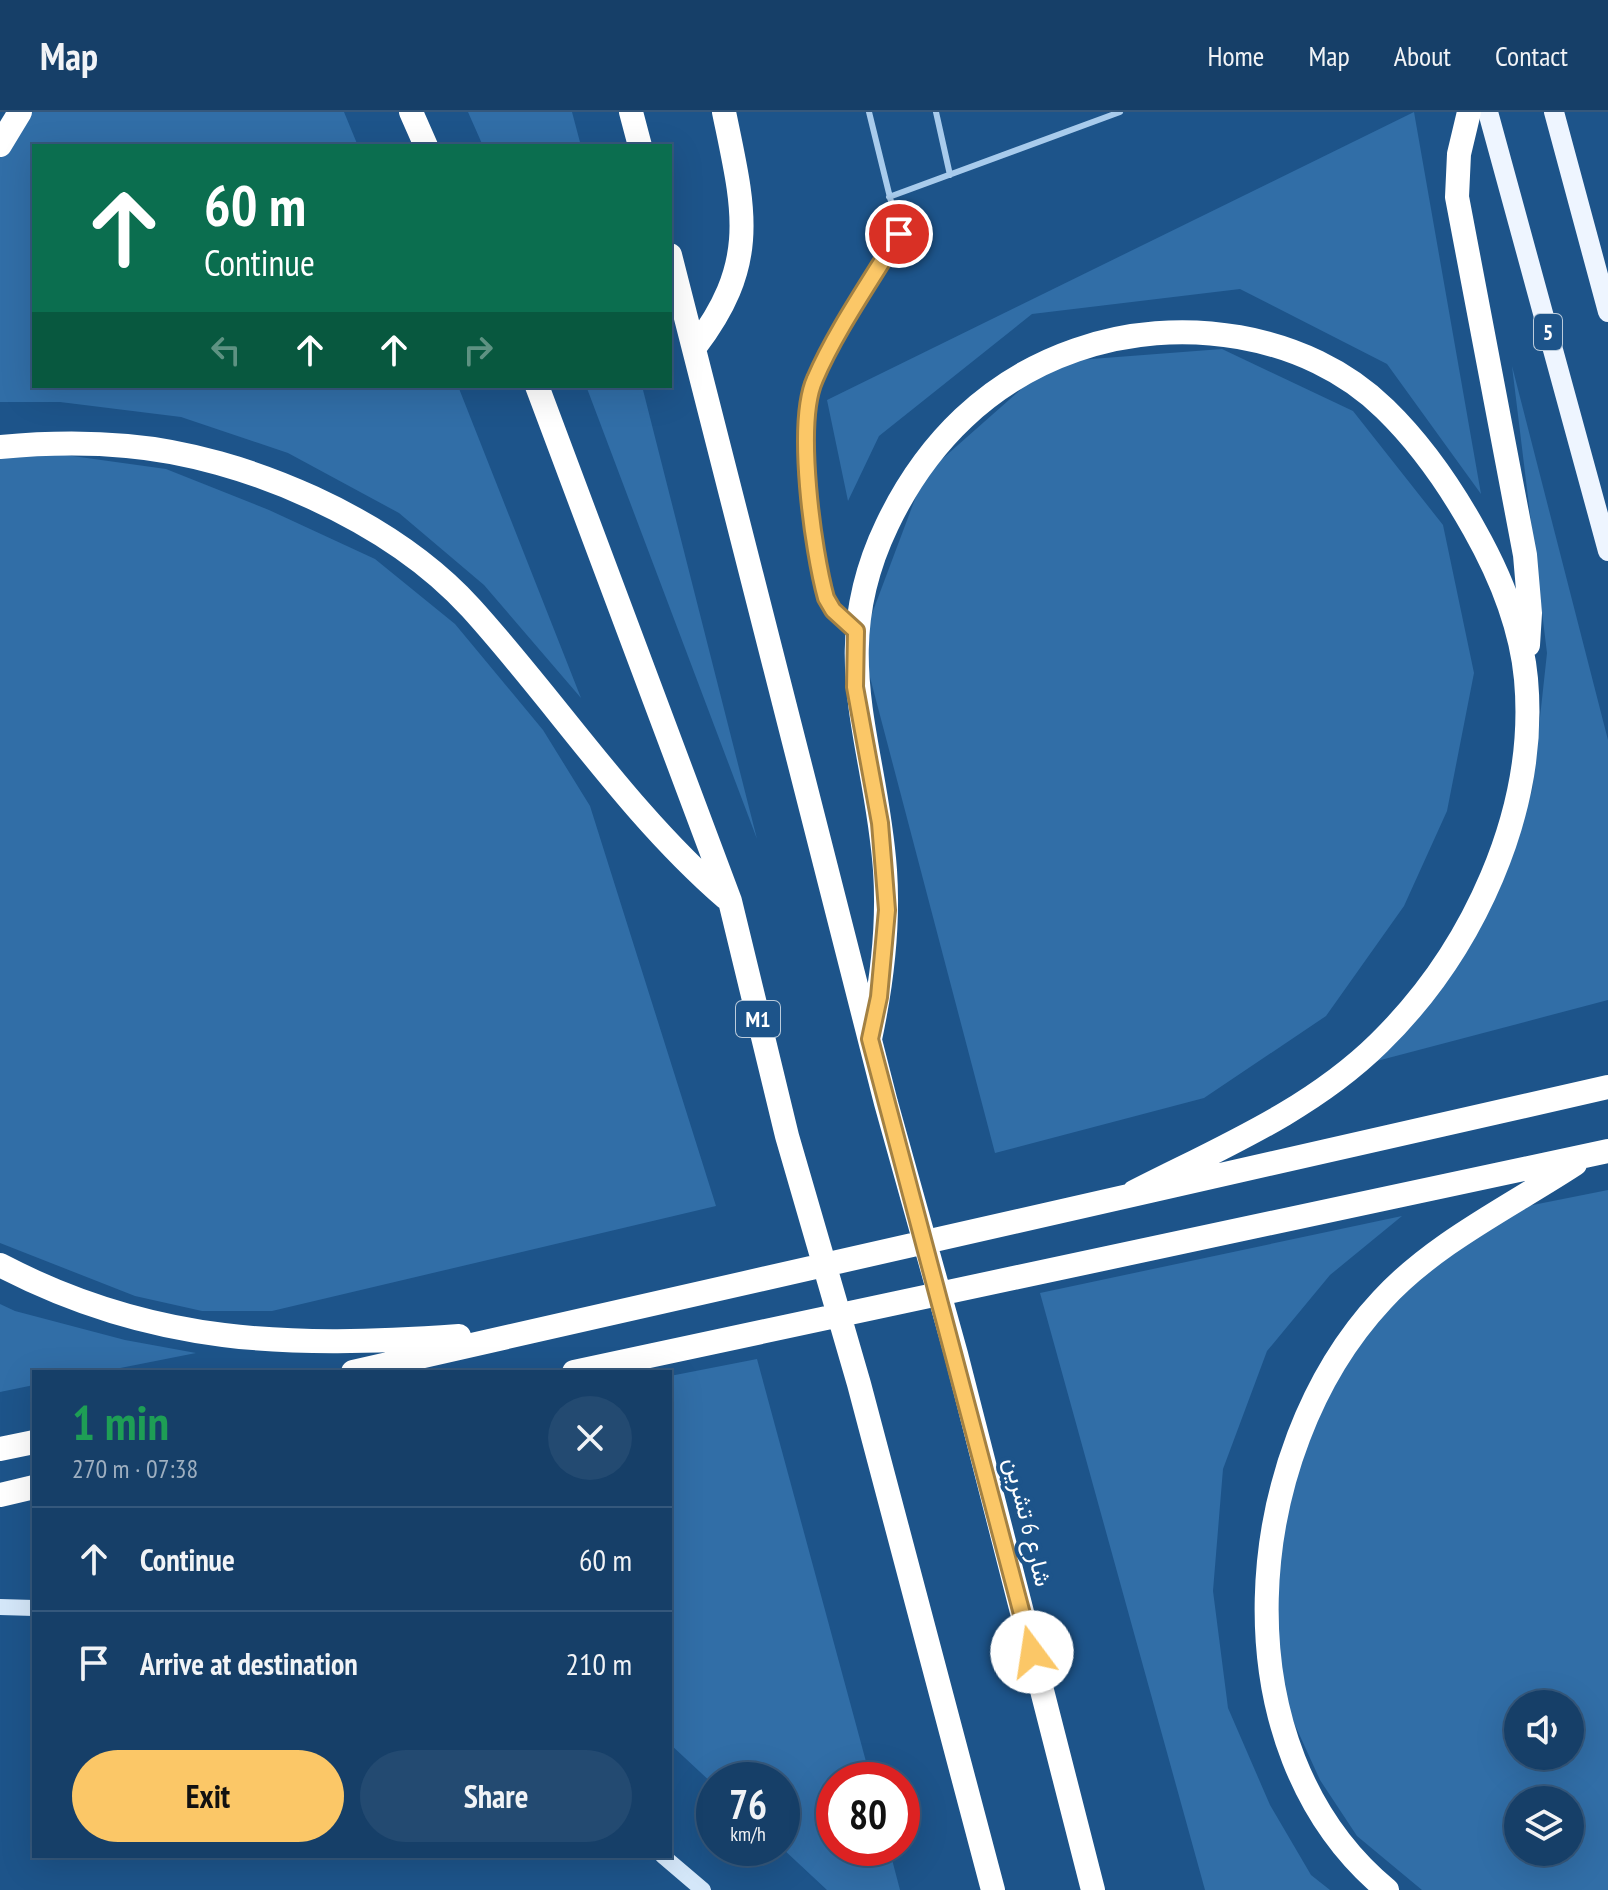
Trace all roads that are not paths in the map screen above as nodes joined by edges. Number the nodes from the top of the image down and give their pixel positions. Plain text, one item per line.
1 (20, 112) edge
2 (411, 112) edge
3 (631, 112) edge
4 (724, 112) edge
5 (869, 112) edge
6 (936, 112) edge
7 (1120, 112) edge
8 (1469, 112) edge
9 (1488, 112) edge
10 (1554, 112) edge
11 (425, 144) edge
12 (639, 144) edge
13 (0, 145) edge
14 (950, 175) junction
15 (889, 197) junction
16 (672, 262) edge
17 (1608, 312) edge
18 (695, 347) junction
19 (538, 388) edge
20 (0, 447) edge
21 (1608, 551) edge
22 (856, 631) junction
23 (1526, 678) junction
24 (730, 901) junction
25 (870, 1039) junction
26 (1608, 1087) edge
27 (1598, 1153) edge
28 (1134, 1192) junction
29 (0, 1265) edge
30 (541, 1331) junction
31 (362, 1370) edge
32 (583, 1370) edge
33 (32, 1442) edge
34 (0, 1449) edge
35 (32, 1487) edge
36 (0, 1495) edge
37 (0, 1607) edge
38 (32, 1608) edge
39 (665, 1858) edge
40 (703, 1890) edge
41 (993, 1890) edge
42 (1093, 1890) edge
43 (1387, 1890) edge

1 - 13 highway
2 - 11 highway
3 - 12 highway
4 - 18 highway
5 - 15 lane
6 - 14 lane
7 - 14 lane
8 - 23 highway
9 - 21 main road, 5
10 - 17 main road
14 - 15 lane
15 - 22 lane
16 - 18 highway, شارع 6 تشرين
18 - 25 highway, شارع 6 تشرين
19 - 24 highway
20 - 24 highway
22 - 23 highway
22 - 25 highway
23 - 28 highway
24 - 41 highway, M1
25 - 42 highway, شارع 6 تشرين
26 - 28 highway
27 - 32 highway
27 - 43 highway
28 - 30 highway
29 - 30 highway
30 - 31 highway
33 - 34 highway
35 - 36 highway
37 - 38 street
39 - 40 street

